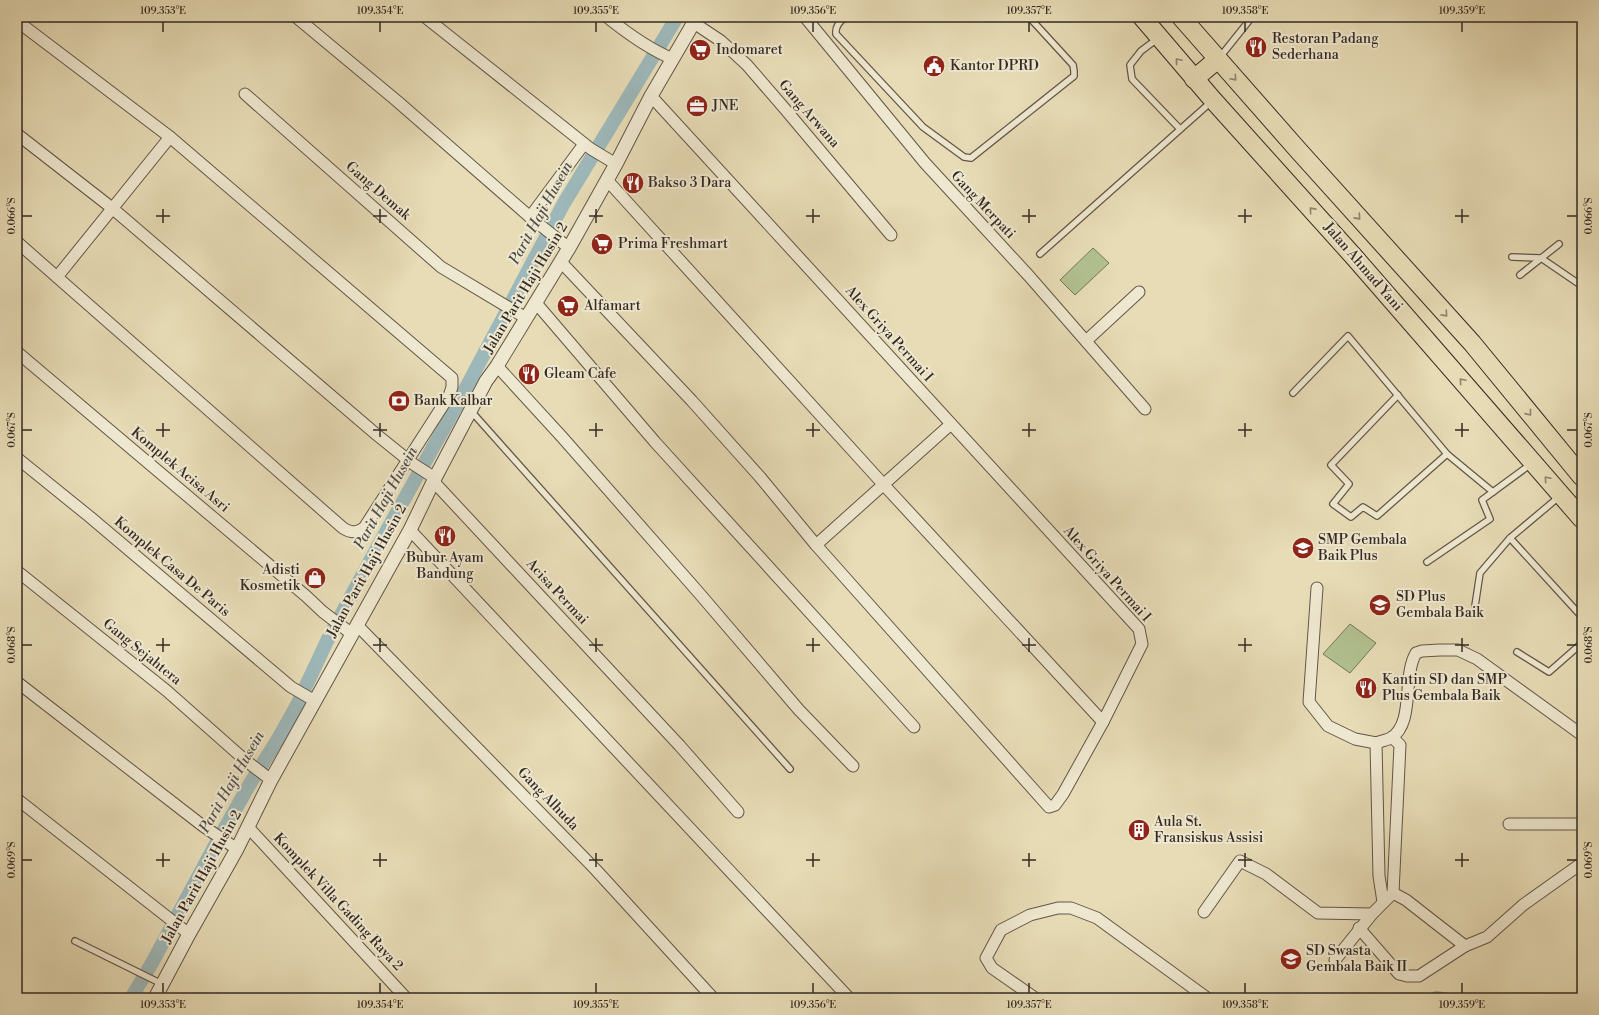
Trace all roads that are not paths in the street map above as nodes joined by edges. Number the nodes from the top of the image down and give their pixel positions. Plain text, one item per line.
1 (296, 17) edge
2 (425, 17) edge
3 (607, 17) edge
4 (805, 17) edge
5 (845, 17) edge
6 (1029, 17) edge
7 (1039, 17) edge
8 (1142, 17) edge
9 (1181, 17) edge
10 (1252, 17) edge
11 (696, 20) edge
12 (17, 21) edge
13 (1034, 22) junction
14 (1159, 37) junction
15 (668, 57) junction
16 (1218, 59) junction
17 (1194, 79) junction
18 (245, 94) dead end
19 (651, 96) junction
20 (1213, 100) junction
21 (1180, 129) junction
22 (17, 134) edge
23 (170, 137) junction
24 (587, 146) junction
25 (611, 161) junction
26 (607, 180) junction
27 (112, 208) junction
28 (530, 217) junction
29 (891, 235) dead end
30 (17, 242) edge
31 (564, 244) junction
32 (1559, 244) dead end
33 (1040, 254) dead end
34 (1512, 257) dead end
35 (1541, 258) junction
36 (561, 262) junction
37 (1520, 275) dead end
38 (57, 277) junction
39 (1582, 286) edge
40 (1138, 292) dead end
41 (536, 303) junction
42 (522, 316) junction
43 (1086, 342) junction
44 (17, 352) edge
45 (498, 366) junction
46 (1293, 393) dead end
47 (1398, 395) junction
48 (1145, 409) dead end
49 (470, 411) junction
50 (951, 424) junction
51 (1447, 454) junction
52 (17, 458) edge
53 (411, 462) junction
54 (1532, 462) junction
55 (1582, 477) edge
56 (433, 478) junction
57 (883, 484) junction
58 (1493, 492) junction
59 (1560, 495) junction
60 (1582, 519) edge
61 (410, 530) junction
62 (1510, 538) junction
63 (816, 545) junction
64 (1427, 562) dead end
65 (17, 570) edge
66 (1317, 588) dead end
67 (1475, 606) dead end
68 (1582, 617) edge
69 (352, 629) junction
70 (1582, 643) edge
71 (1518, 652) dead end
72 (17, 682) edge
73 (312, 699) junction
74 (1103, 722) junction
75 (914, 727) dead end
76 (1582, 735) edge
77 (1392, 738) junction
78 (1376, 743) junction
79 (853, 766) dead end
80 (790, 769) dead end
81 (269, 778) junction
82 (17, 800) edge
83 (738, 812) dead end
84 (1509, 824) dead end
85 (1582, 824) edge
86 (248, 827) junction
87 (235, 848) junction
88 (1582, 863) edge
89 (1393, 893) junction
90 (1383, 902) junction
91 (1204, 912) dead end
92 (1372, 914) junction
93 (1360, 928) junction
94 (186, 932) junction
95 (75, 942) dead end
96 (1465, 946) junction
97 (1335, 960) dead end
98 (162, 984) junction
99 (155, 998) edge
100 (406, 998) edge
101 (713, 998) edge
102 (849, 998) edge
103 (1035, 998) edge
104 (1207, 998) edge

1 - 28 street
2 - 24 street
3 - 15 street
4 - 43 street, Gang Merpati
5 - 13 lane
6 - 13 lane
7 - 13 lane
8 - 14 highway, Jalan Ahmad Yani
9 - 16 highway, Jalan Ahmad Yani
10 - 16 lane
11 - 15 street, Jalan Parit Haji Husin 2
11 - 29 street, Gang Arwana
12 - 23 street
17 -> 14 highway, Jalan Ahmad Yani
14 - 21 lane
15 - 19 street, Jalan Parit Haji Husin 2
16 - 17 highway
16 -> 55 highway, Jalan Ahmad Yani
17 - 20 highway, Jalan Ahmad Yani
18 - 42 street, Gang Demak
19 - 25 street, Jalan Parit Haji Husin 2
19 - 50 street, Alex Griya Permai I
20 - 21 lane
54 -> 20 highway, Jalan Ahmad Yani
21 - 33 lane
22 - 27 street, Acisa Permai
23 - 27 street
23 - 53 street
24 - 25 street
24 - 28 street
25 - 26 street, Jalan Parit Haji Husin 2
26 - 31 street, Jalan Parit Haji Husin 2
26 - 57 street
27 - 38 street
27 - 53 street, Acisa Permai
28 - 31 street
30 - 38 street
31 - 36 street, Jalan Parit Haji Husin 2
32 - 35 lane
34 - 35 lane
35 - 37 lane
35 - 39 lane
36 - 41 street, Jalan Parit Haji Husin 2
36 - 63 street
38 - 53 street
40 - 43 street
41 - 42 street, Jalan Parit Haji Husin 2
41 - 75 street
42 - 45 street, Jalan Parit Haji Husin 2
43 - 48 street, Gang Merpati
44 - 69 street, Komplek Acisa Asri
45 - 49 street, Jalan Parit Haji Husin 2
45 - 79 street
46 - 47 lane
47 - 51 lane
47 - 51 lane
49 - 56 street, Jalan Parit Haji Husin 2
49 - 80 lane
50 - 57 street
50 - 74 street, Alex Griya Permai I
51 - 58 lane
52 - 73 street, Komplek Casa De Paris
53 - 56 street, Acisa Permai
54 - 58 lane
59 -> 54 highway, Jalan Ahmad Yani
56 - 61 street, Jalan Parit Haji Husin 2
56 - 83 street, Acisa Permai
57 - 63 street
57 - 74 street
58 - 64 lane
59 - 60 highway, Jalan Ahmad Yani
59 - 62 lane
61 - 69 street, Jalan Parit Haji Husin 2
61 - 102 street
62 - 67 lane
62 - 68 lane
63 - 74 street, Alex Griya Permai I
65 - 81 street, Gang Sejahtera
66 - 78 street
69 - 73 street, Jalan Parit Haji Husin 2
69 - 101 street, Gang Alhuda
70 - 71 lane
72 - 87 street
73 - 81 street, Jalan Parit Haji Husin 2
76 - 77 street
77 - 78 street
77 - 89 street
78 - 90 street
81 - 86 street, Jalan Parit Haji Husin 2
82 - 94 street
84 - 85 street
86 - 87 street, Jalan Parit Haji Husin 2
86 - 100 street, Komplek Villa Gading Raya 2
87 - 94 street, Jalan Parit Haji Husin 2
88 - 96 street
89 - 90 street
89 - 96 street
90 - 92 street
91 - 92 street
92 - 93 street
93 - 96 street
93 - 97 street
94 - 98 street, Jalan Parit Haji Husin 2
95 - 98 lane
98 - 99 street, Jalan Parit Haji Husin 2
103 - 104 street

